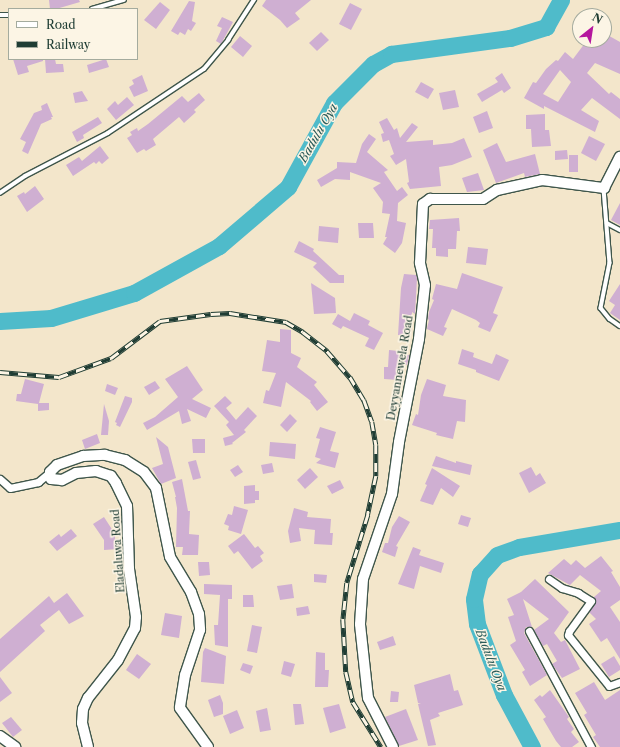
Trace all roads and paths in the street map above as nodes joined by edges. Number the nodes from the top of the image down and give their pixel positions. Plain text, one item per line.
1 (124, 0) edge
2 (254, 0) edge
3 (96, 8) edge
4 (620, 157) edge
5 (604, 188) junction
6 (0, 193) edge
7 (607, 223) junction
8 (620, 230) edge
9 (620, 326) edge
10 (50, 472) junction
11 (0, 479) edge
12 (549, 579) dead end
13 (529, 631) dead end
14 (620, 682) edge
15 (0, 736) edge
16 (15, 747) edge
17 (88, 747) edge
18 (208, 747) edge
19 (393, 747) edge
20 (592, 747) edge

1 - 3 lane
2 - 6 lane
4 - 5 street
5 - 7 lane
5 - 19 street, Deyyannewela Road
7 - 8 lane
7 - 9 lane
10 - 11 street
10 - 17 street, Eladaluwa Road
10 - 18 street
12 - 14 street
13 - 20 street
15 - 16 street

